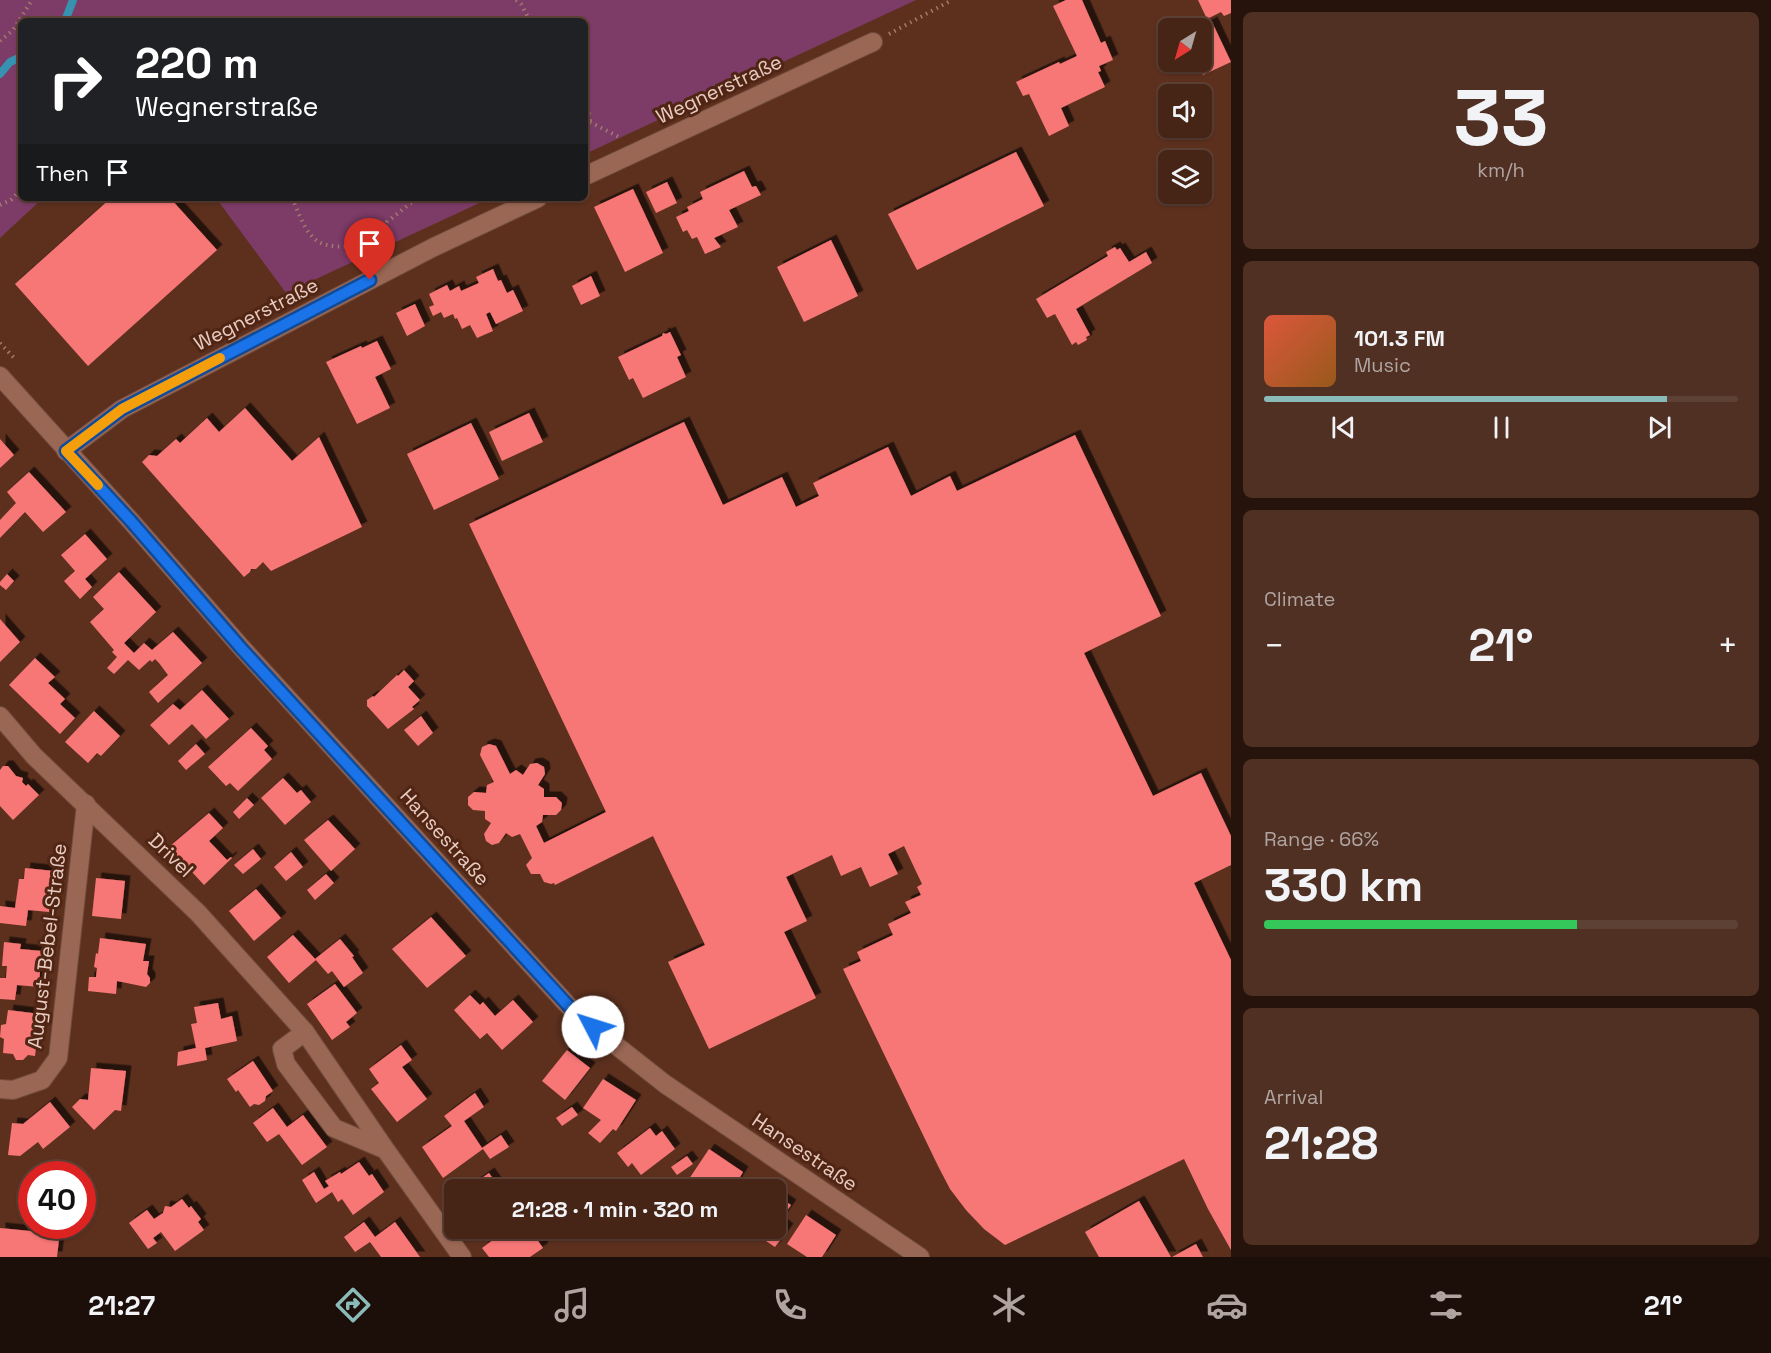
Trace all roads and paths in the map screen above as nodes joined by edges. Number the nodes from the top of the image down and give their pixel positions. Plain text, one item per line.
1 (32, 0) edge
2 (516, 0) edge
3 (952, 0) edge
4 (21, 18) edge
5 (528, 18) edge
6 (18, 22) edge
7 (0, 40) edge
8 (873, 42) joint
9 (588, 175) edge
10 (18, 192) edge
11 (293, 201) edge
12 (414, 201) edge
13 (532, 201) edge
14 (0, 205) edge
15 (0, 376) edge
16 (66, 451) junction
17 (0, 716) edge
18 (86, 804) junction
19 (305, 1032) junction
20 (0, 1089) edge
21 (385, 1149) junction
22 (462, 1257) edge
23 (920, 1257) edge

1 - 4 path
2 - 5 path
3 - 8 path
6 - 7 path
8 - 9 street, Wegnerstraße
10 - 14 path
11 - 12 path
13 - 16 street, Wegnerstraße
15 - 16 street, Hansestraße
16 - 23 street, Hansestraße
17 - 18 street, Drivel
18 - 19 street, Drivel
18 - 20 street, August-Bebel-Straße
19 - 21 street, Drivel
19 - 21 street
21 - 22 street, Drivel

